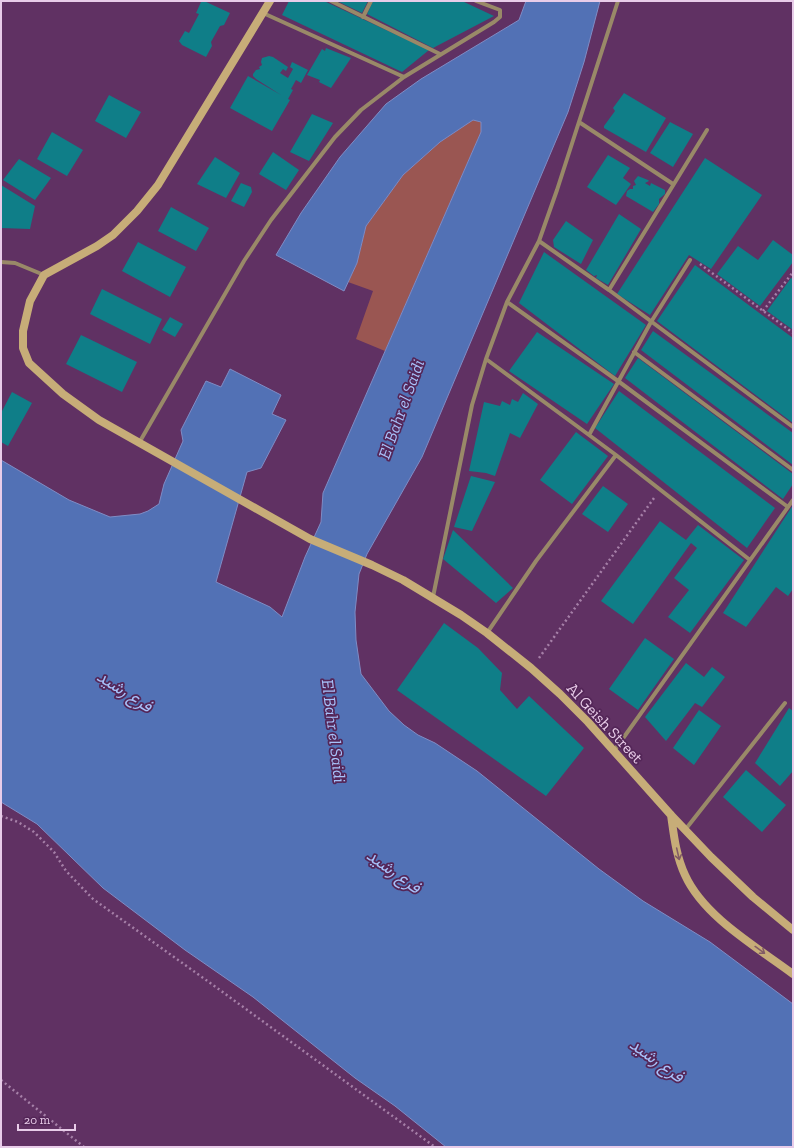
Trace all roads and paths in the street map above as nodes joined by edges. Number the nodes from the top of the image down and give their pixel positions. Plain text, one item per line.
1 (270, 1) edge
2 (331, 1) edge
3 (371, 1) edge
4 (476, 1) edge
5 (618, 1) edge
6 (263, 13) junction
7 (363, 17) junction
8 (440, 54) junction
9 (404, 77) junction
10 (579, 122) junction
11 (707, 130) dead end
12 (673, 184) junction
13 (539, 241) junction
14 (690, 260) joint
15 (1, 262) edge
16 (793, 272) edge
17 (44, 276) junction
18 (609, 290) junction
19 (507, 302) junction
20 (763, 311) junction
21 (651, 322) junction
22 (793, 333) edge
23 (634, 352) junction
24 (486, 359) junction
25 (618, 381) junction
26 (793, 427) edge
27 (589, 435) junction
28 (140, 443) junction
29 (616, 455) junction
30 (793, 470) edge
31 (660, 490) junction
32 (793, 500) edge
33 (788, 507) junction
34 (750, 560) junction
35 (433, 597) junction
36 (487, 633) junction
37 (531, 668) junction
38 (785, 703) dead end
39 (614, 751) junction
40 (671, 815) junction
41 (1, 816) edge
42 (685, 830) junction
43 (793, 930) edge
44 (793, 974) edge
45 (1, 1080) edge
46 (84, 1147) edge
47 (434, 1147) edge

1 - 6 main road
2 - 7 street
3 - 7 street
4 - 8 street
5 - 10 street
6 - 9 street
6 - 17 main road
7 - 8 street
8 - 9 street
9 - 28 street
10 - 12 street
10 - 13 street
11 - 12 street
12 - 18 street
13 - 18 street
13 - 19 street
14 - 20 path
14 - 21 street
15 - 17 street
16 - 20 path
17 - 28 main road, Al Geish Street
18 - 21 street
19 - 24 street
19 - 25 street
20 - 22 path
21 - 23 street
21 - 26 street
23 - 25 street
23 - 30 street
24 - 27 street
24 - 35 street
25 - 27 street
25 - 33 street
27 - 29 street
28 - 35 main road, Al Geish Street
29 - 31 street
29 - 36 street
31 - 34 street
31 - 37 path
32 - 33 street
33 - 34 street
34 - 39 street
35 - 36 main road, Al Geish Street
36 - 37 main road, Al Geish Street
37 - 39 main road, Al Geish Street
38 - 42 street
39 - 40 main road, Al Geish Street
40 - 42 main road, Al Geish Street
40 -> 44 main road
41 - 47 path
42 - 43 main road, Al Geish Street
45 - 46 path

